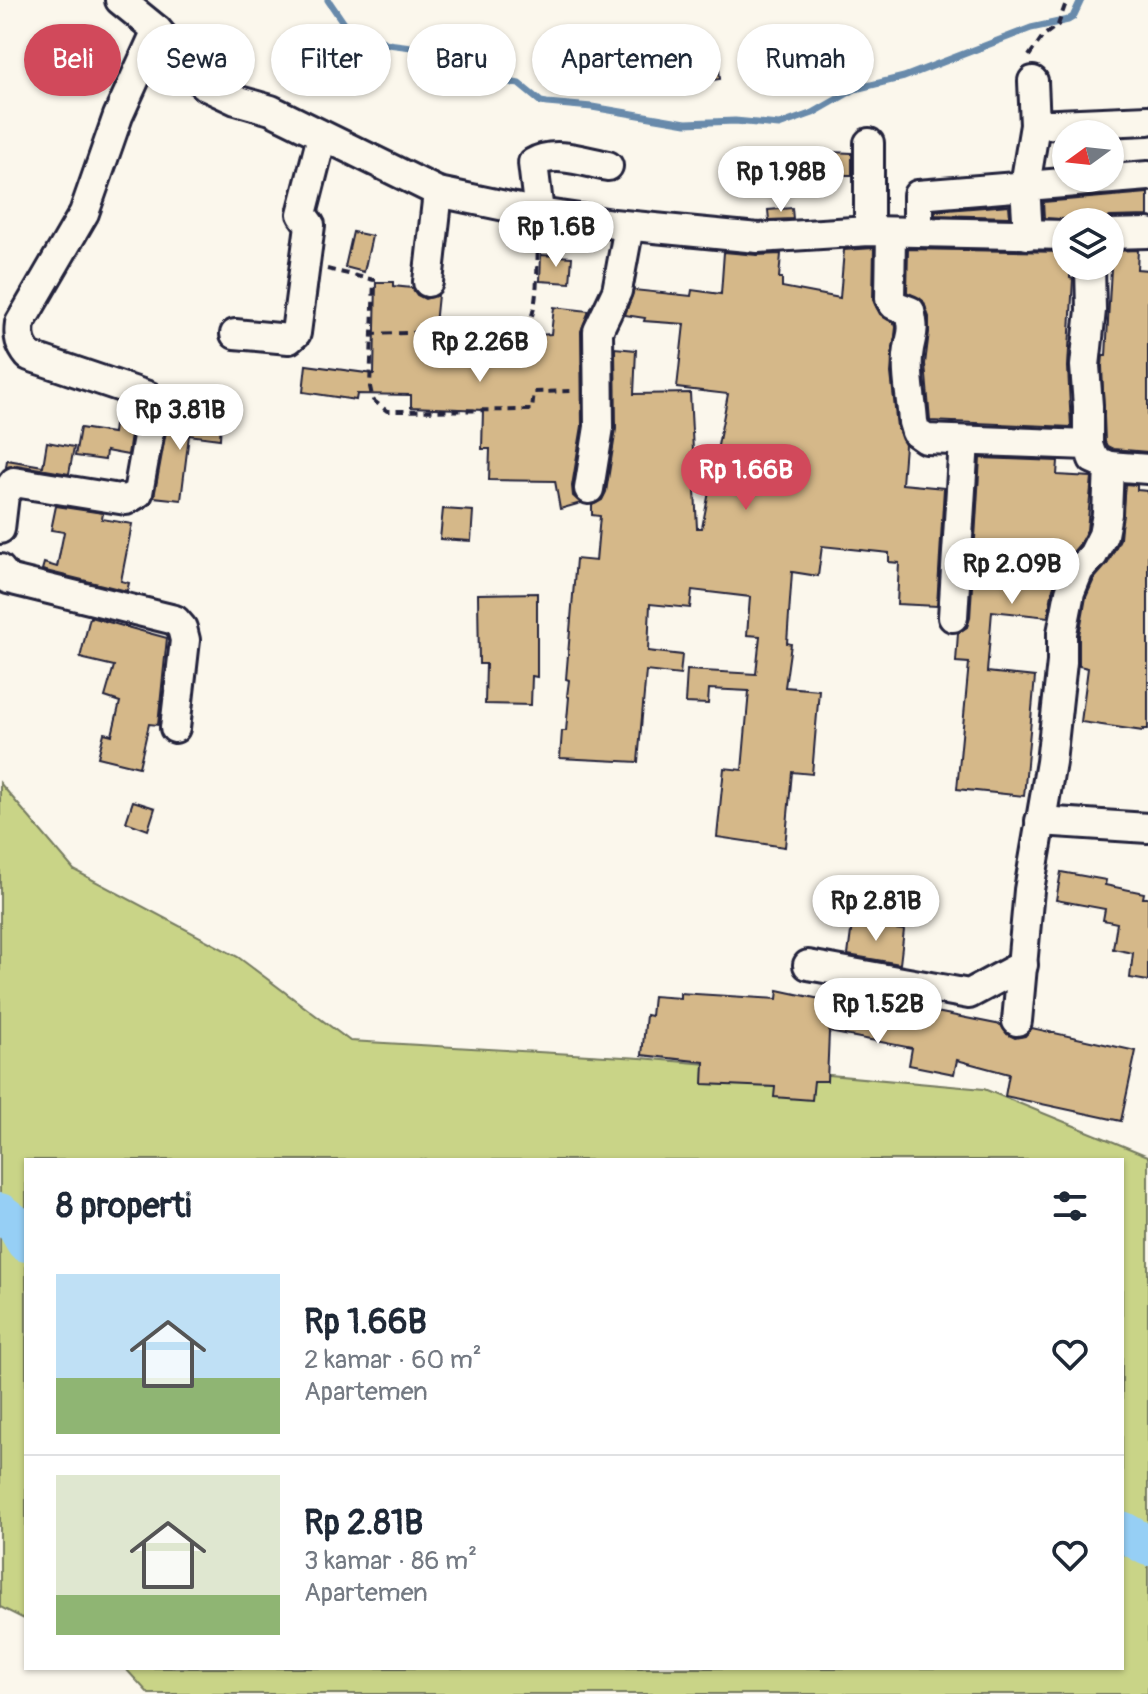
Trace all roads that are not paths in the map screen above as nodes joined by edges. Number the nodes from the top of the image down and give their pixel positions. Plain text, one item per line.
1 (120, 0) edge
2 (150, 24) edge
3 (137, 74) edge
4 (1033, 81) road end
5 (227, 96) edge
6 (1148, 120) edge
7 (1035, 125) junction
8 (322, 136) junction
9 (869, 143) dead end
10 (608, 166) dead end
11 (1148, 176) edge
12 (1025, 185) junction
13 (438, 192) junction
14 (539, 213) junction
15 (629, 226) junction
16 (893, 232) junction
17 (1148, 233) edge
18 (1124, 234) edge
19 (1028, 235) junction
20 (1052, 235) edge
21 (1090, 280) edge
22 (428, 282) dead end
23 (235, 334) dead end
24 (964, 441) junction
25 (1088, 445) junction
26 (1109, 466) junction
27 (1148, 469) edge
28 (589, 489) dead end
29 (0, 529) edge
30 (0, 569) edge
31 (953, 617) dead end
32 (175, 728) dead end
33 (1040, 821) junction
34 (1148, 828) edge
35 (808, 965) dead end
36 (1023, 965) junction
37 (1017, 1021) dead end

1 - 2 street
3 - 29 street
4 - 7 street
5 - 8 street
6 - 7 street
7 - 12 street
8 - 13 street
8 - 23 street
9 - 16 street
10 - 14 street
11 - 12 street
12 - 16 street
12 - 19 street
13 - 14 street
13 - 22 street
14 - 15 street
15 - 16 street
15 - 28 street
16 - 19 street
16 - 24 street
17 - 18 street
19 - 20 street
21 - 25 street
24 - 25 street
24 - 31 street
25 - 26 street
26 - 27 street
26 - 33 street
30 - 32 street
33 - 34 street
33 - 36 street
35 - 36 street
36 - 37 street

